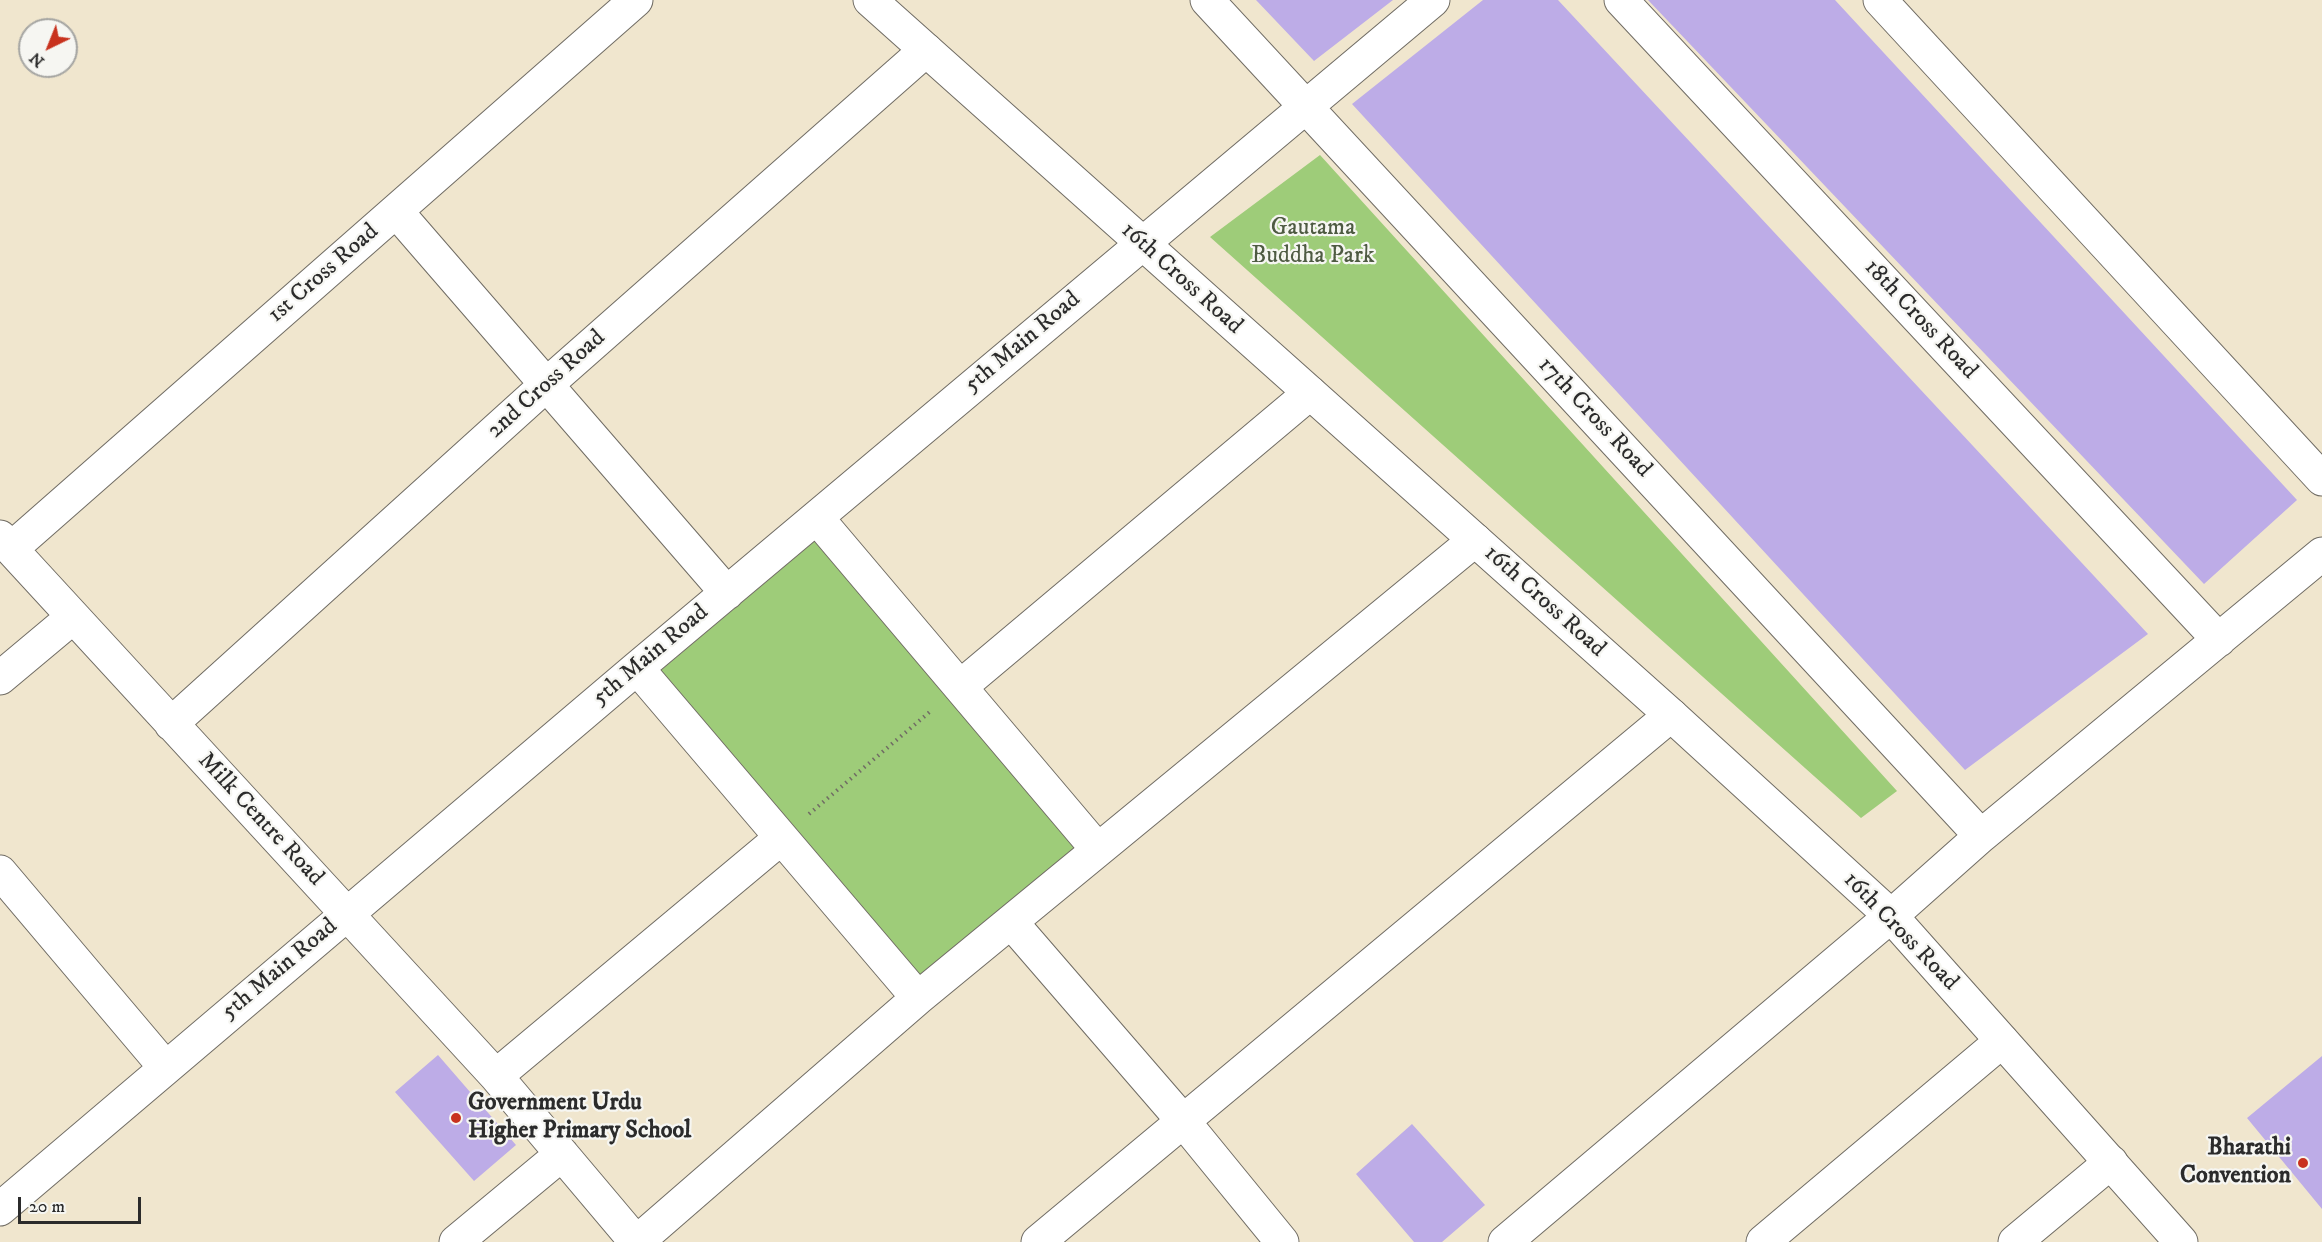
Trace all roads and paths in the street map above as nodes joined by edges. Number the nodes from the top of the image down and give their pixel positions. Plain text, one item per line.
1 (636, 0) edge
2 (870, 0) edge
3 (1207, 0) edge
4 (1433, 0) edge
5 (1621, 0) edge
6 (1880, 0) edge
7 (926, 50) junction
8 (1305, 106) junction
9 (396, 211) junction
10 (1141, 243) junction
11 (546, 385) junction
12 (1310, 393) junction
13 (2322, 479) edge
14 (817, 518) junction
15 (1475, 540) junction
16 (6, 543) edge
17 (2322, 554) edge
18 (727, 593) junction
19 (73, 617) junction
20 (2220, 640) junction
21 (637, 668) junction
22 (0, 678) edge
23 (960, 687) junction
24 (1671, 715) junction
25 (171, 724) junction
26 (1981, 836) junction
27 (781, 838) junction
28 (1098, 850) junction
29 (0, 872) edge
30 (346, 913) junction
31 (1891, 916) junction
32 (1011, 922) junction
33 (918, 998) junction
34 (2002, 1041) junction
35 (165, 1067) junction
36 (496, 1076) junction
37 (1184, 1122) junction
38 (562, 1154) junction
39 (2111, 1162) junction
40 (4, 1198) edge
41 (456, 1242) edge
42 (637, 1242) edge
43 (1038, 1242) edge
44 (1282, 1242) edge
45 (1505, 1242) edge
46 (1763, 1242) edge
47 (2015, 1242) edge
48 (2181, 1242) edge

1 - 9 street, 1st Cross Road
2 - 7 street, 16th Cross Road
3 - 8 street, 17th Cross Road
4 - 8 street, 5th Main Road
5 - 20 street, 18th Cross Road
6 - 13 street
7 - 10 street, 16th Cross Road
7 - 11 street, 2nd Cross Road
8 - 10 street, 5th Main Road
8 - 26 street, 17th Cross Road
9 - 11 street
9 - 16 street, 1st Cross Road
10 - 12 street, 16th Cross Road
10 - 14 street, 5th Main Road
11 - 18 street
11 - 25 street, 2nd Cross Road
12 - 15 street, 16th Cross Road
12 - 23 street
14 - 18 street, 5th Main Road
14 - 23 street
15 - 24 street, 16th Cross Road
15 - 28 street
16 - 19 street, Milk Centre Road
17 - 20 street
18 - 21 street, 5th Main Road
19 - 22 street
19 - 25 street, Milk Centre Road
20 - 26 street
21 - 27 street
21 - 30 street, 5th Main Road
23 - 27 path
23 - 28 street
24 - 31 street, 16th Cross Road
24 - 37 street
25 - 30 street, Milk Centre Road
26 - 31 street
27 - 33 street
27 - 36 street
28 - 32 street
29 - 35 street
30 - 35 street, 5th Main Road
30 - 36 street, Milk Centre Road
31 - 34 street, 16th Cross Road
31 - 45 street
32 - 33 street
32 - 37 street
33 - 42 street
34 - 39 street, 16th Cross Road
34 - 46 street
35 - 40 street, 5th Main Road
36 - 38 street, Milk Centre Road
37 - 43 street
37 - 44 street
38 - 41 street
38 - 42 street, Milk Centre Road
39 - 47 street
39 - 48 street, 16th Cross Road

